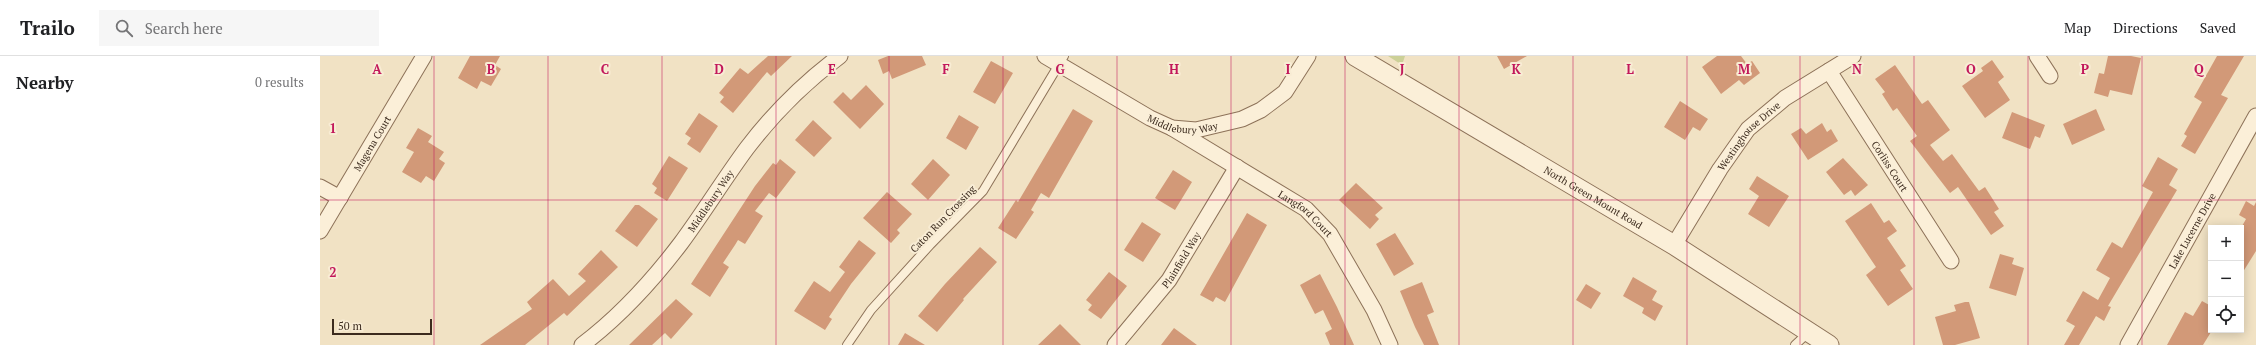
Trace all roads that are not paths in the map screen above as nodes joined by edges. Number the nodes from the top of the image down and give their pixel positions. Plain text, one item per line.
1 (424, 56) edge
2 (840, 56) edge
3 (1045, 56) edge
4 (1308, 56) edge
5 (1354, 56) edge
6 (1853, 56) edge
7 (2037, 56) edge
8 (1062, 61) edge
9 (1829, 71) junction
10 (2050, 76) dead end
11 (2256, 116) edge
12 (1172, 128) junction
13 (1237, 167) junction
14 (320, 187) edge
15 (340, 198) junction
16 (320, 231) edge
17 (1674, 245) junction
18 (1951, 261) dead end
19 (1809, 332) junction
20 (582, 345) edge
21 (847, 345) edge
22 (1115, 345) edge
23 (1390, 345) edge
24 (1795, 345) edge
25 (1829, 345) edge
26 (2128, 345) edge

1 - 15 street, Magena Court
2 - 20 street, Middlebury Way
3 - 8 street, Middlebury Way
4 - 12 street, Middlebury Way
5 - 17 street, North Green Mount Road
6 - 9 street, Westinghouse Drive
7 - 10 street
8 - 12 street, Middlebury Way
8 - 21 lane, Caton Run Crossing
9 - 17 street, Westinghouse Drive
9 - 18 street, Corliss Court
11 - 26 street, Lake Lucerne Drive
12 - 13 street, Langford Court
13 - 22 street, Plainfield Way
13 - 23 street, Langford Court
14 - 15 street
15 - 16 street, Magena Court
17 - 19 street, North Green Mount Road
19 - 24 lane
19 - 25 street, North Green Mount Road

